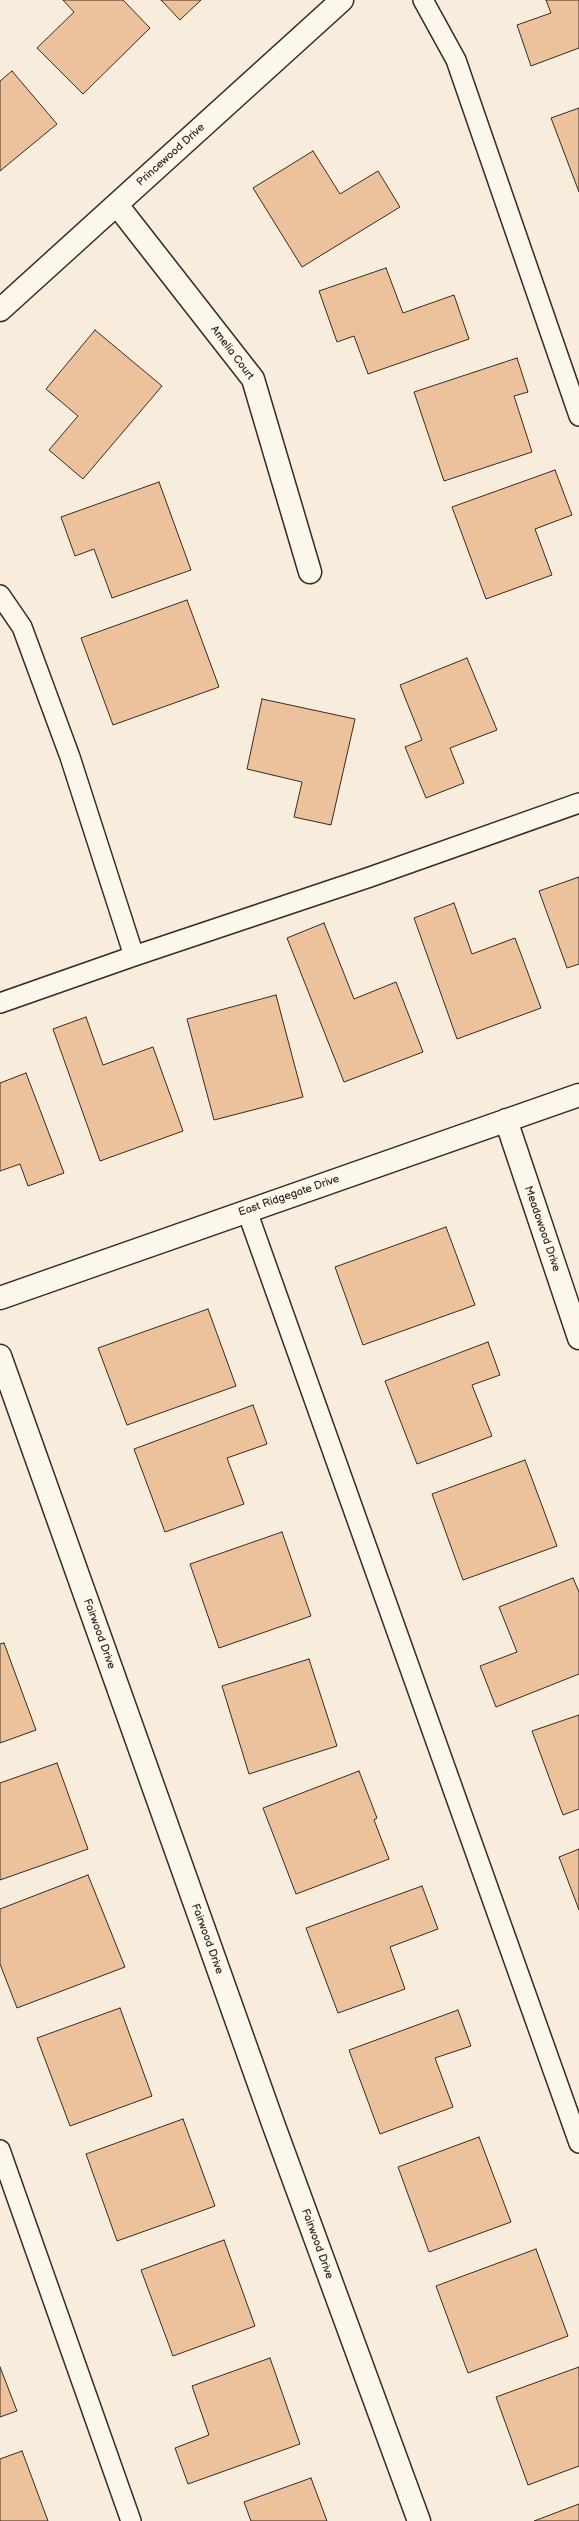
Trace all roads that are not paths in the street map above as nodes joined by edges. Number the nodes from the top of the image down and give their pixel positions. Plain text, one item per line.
1 (342, 0) edge
2 (423, 0) edge
3 (117, 205) junction
4 (0, 310) edge
5 (579, 416) edge
6 (310, 572) dead end
7 (0, 595) edge
8 (579, 802) edge
9 (134, 956) junction
10 (0, 1003) edge
11 (579, 1095) edge
12 (506, 1120) junction
13 (247, 1211) junction
14 (0, 1298) edge
15 (579, 1338) edge
16 (0, 1356) edge
17 (579, 2143) edge
18 (0, 2150) edge
19 (131, 2521) edge
20 (419, 2521) edge

1 - 3 street, Princewood Drive
2 - 5 lane
3 - 4 street, Princewood Drive
3 - 6 street, Amelia Court
7 - 9 lane
8 - 9 lane
9 - 10 lane
11 - 12 street, East Ridgegate Drive
12 - 13 street, East Ridgegate Drive
12 - 15 street, Meadowood Drive
13 - 14 street, East Ridgegate Drive
13 - 17 lane
16 - 20 street, Fairwood Drive
18 - 19 lane

